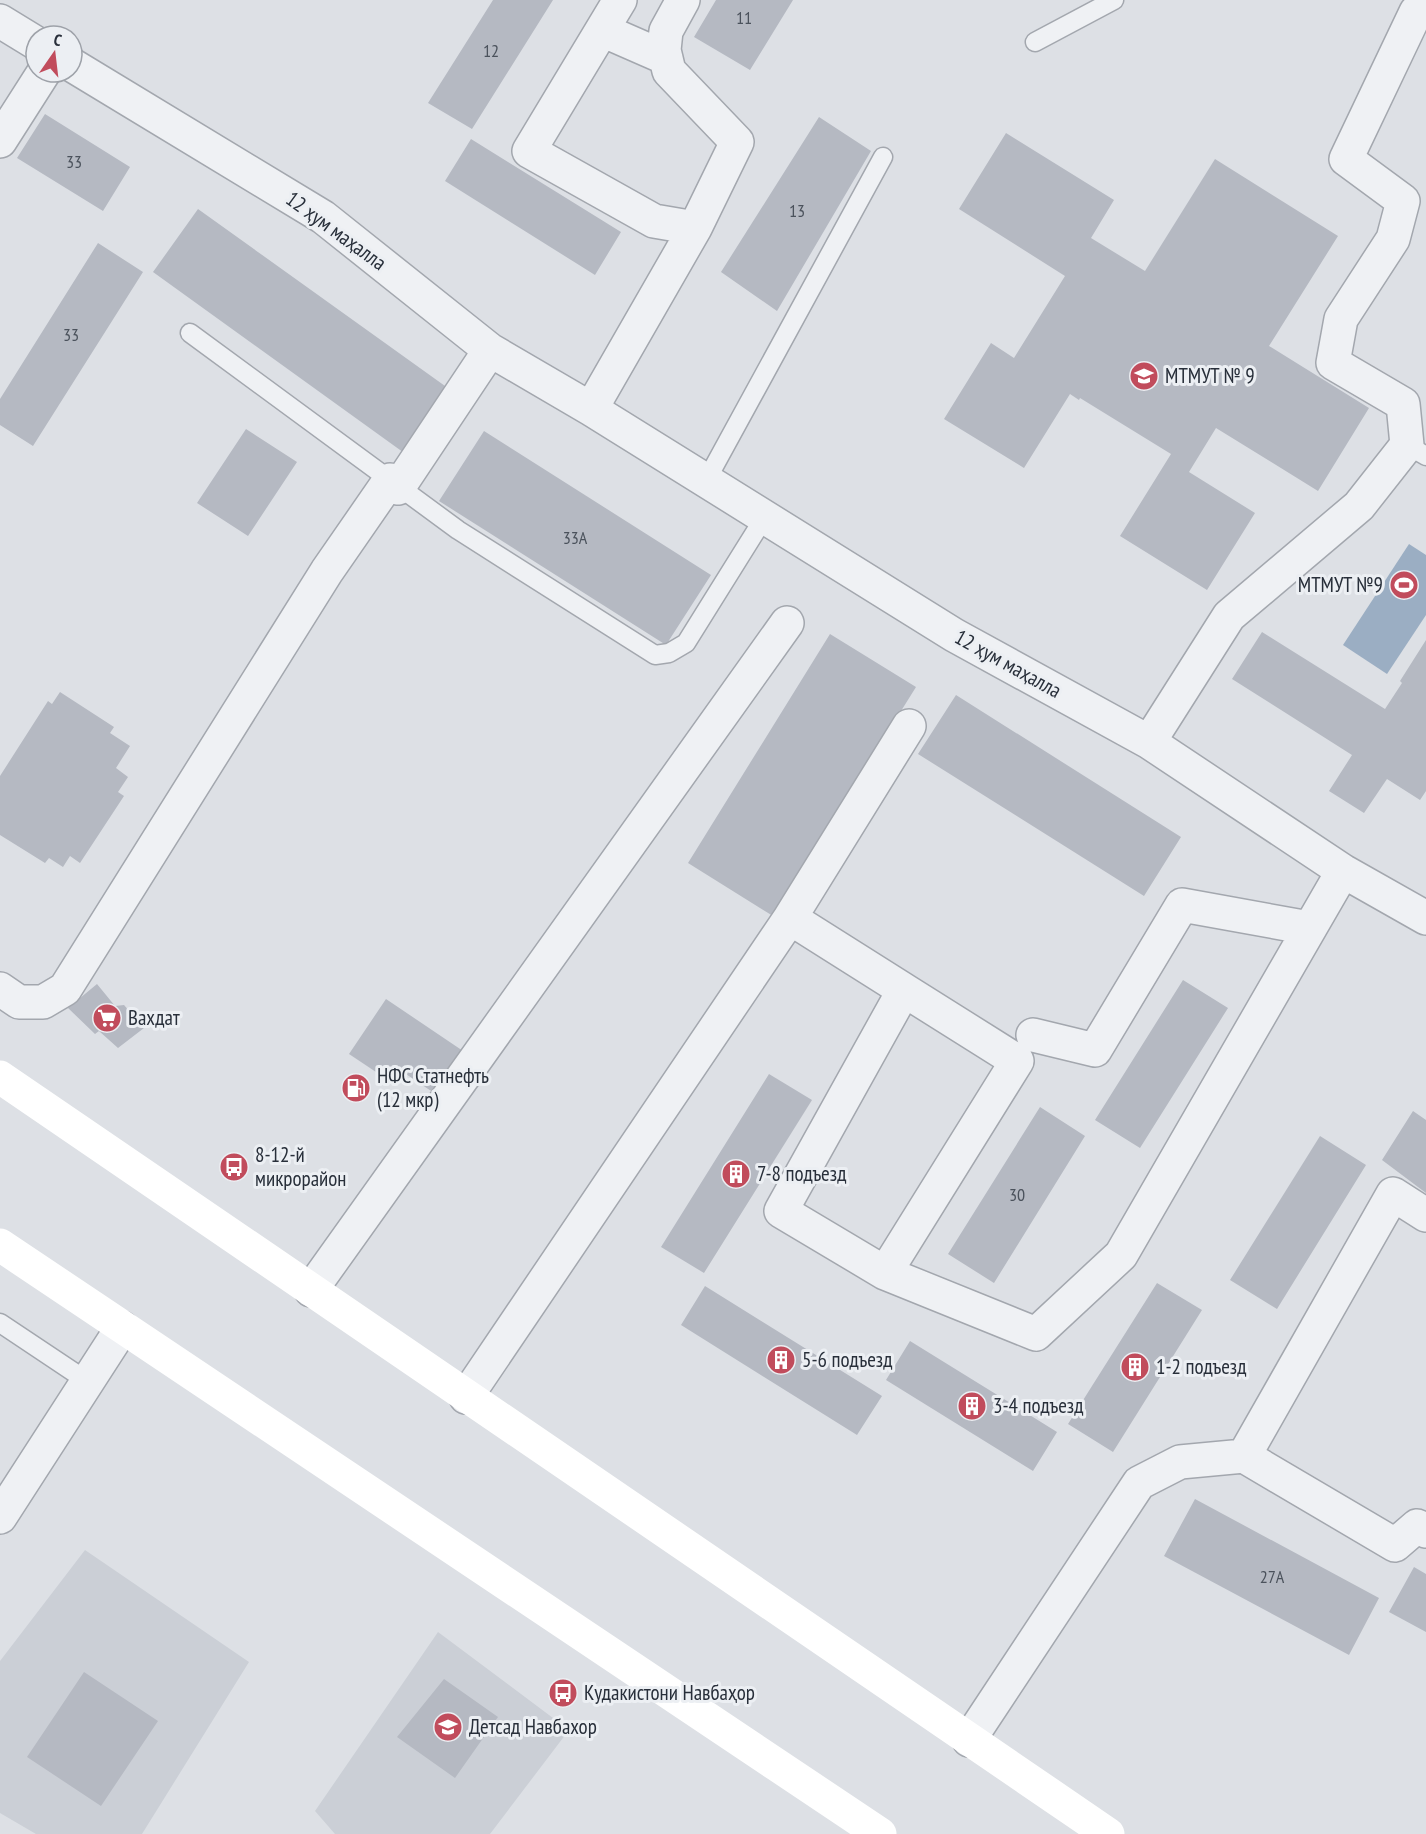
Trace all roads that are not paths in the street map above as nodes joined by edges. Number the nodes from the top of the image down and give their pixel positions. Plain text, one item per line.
1 (620, 0) edge
2 (683, 0) edge
3 (1114, 0) edge
4 (1426, 3) edge
5 (0, 21) edge
6 (602, 30) junction
7 (24, 36) edge
8 (1035, 42) dead end
9 (668, 65) junction
10 (84, 72) edge
11 (36, 84) edge
12 (0, 141) edge
13 (883, 157) dead end
14 (695, 228) junction
15 (190, 333) dead end
16 (490, 350) junction
17 (591, 409) junction
18 (1417, 450) edge
19 (706, 481) junction
20 (394, 484) junction
21 (764, 518) junction
22 (787, 622) dead end
23 (909, 726) dead end
24 (1149, 742) junction
25 (1342, 871) junction
26 (790, 918) junction
27 (1426, 918) edge
28 (1309, 928) junction
29 (0, 989) edge
30 (904, 990) junction
31 (1034, 1035) dead end
32 (0, 1077) edge
33 (1426, 1215) edge
34 (0, 1245) edge
35 (885, 1273) junction
36 (311, 1290) junction
37 (0, 1323) edge
38 (122, 1328) junction
39 (87, 1381) junction
40 (466, 1397) junction
41 (1244, 1456) junction
42 (0, 1517) edge
43 (1426, 1531) edge
44 (969, 1740) junction
45 (880, 1834) edge
46 (1107, 1834) edge

1 - 6 street
2 - 9 street
3 - 8 lane
4 - 18 street
5 - 7 street
6 - 9 street
6 - 14 street
9 - 14 street
10 - 16 street, 12 ҳум маҳалла
11 - 12 street
13 - 19 lane
14 - 17 street
15 - 20 lane
16 - 17 street, 12 ҳум маҳалла
16 - 20 street
17 - 19 street, 12 ҳум маҳалла
18 - 24 street
19 - 21 street, 12 ҳум маҳалла
20 - 21 lane
20 - 29 street
21 - 24 street, 12 ҳум маҳалла
22 - 36 street
23 - 26 street
24 - 25 street, 12 ҳум маҳалла
25 - 27 street, 12 ҳум маҳалла
25 - 28 street
26 - 30 street
26 - 40 street
28 - 31 street
28 - 35 street
30 - 35 street
30 - 35 street
32 - 36 street
33 - 41 street
34 - 38 street
36 - 40 street
37 - 39 lane
38 - 39 street
38 - 45 street
39 - 42 street
40 - 44 street
41 - 43 street
41 - 44 street
44 - 46 street

